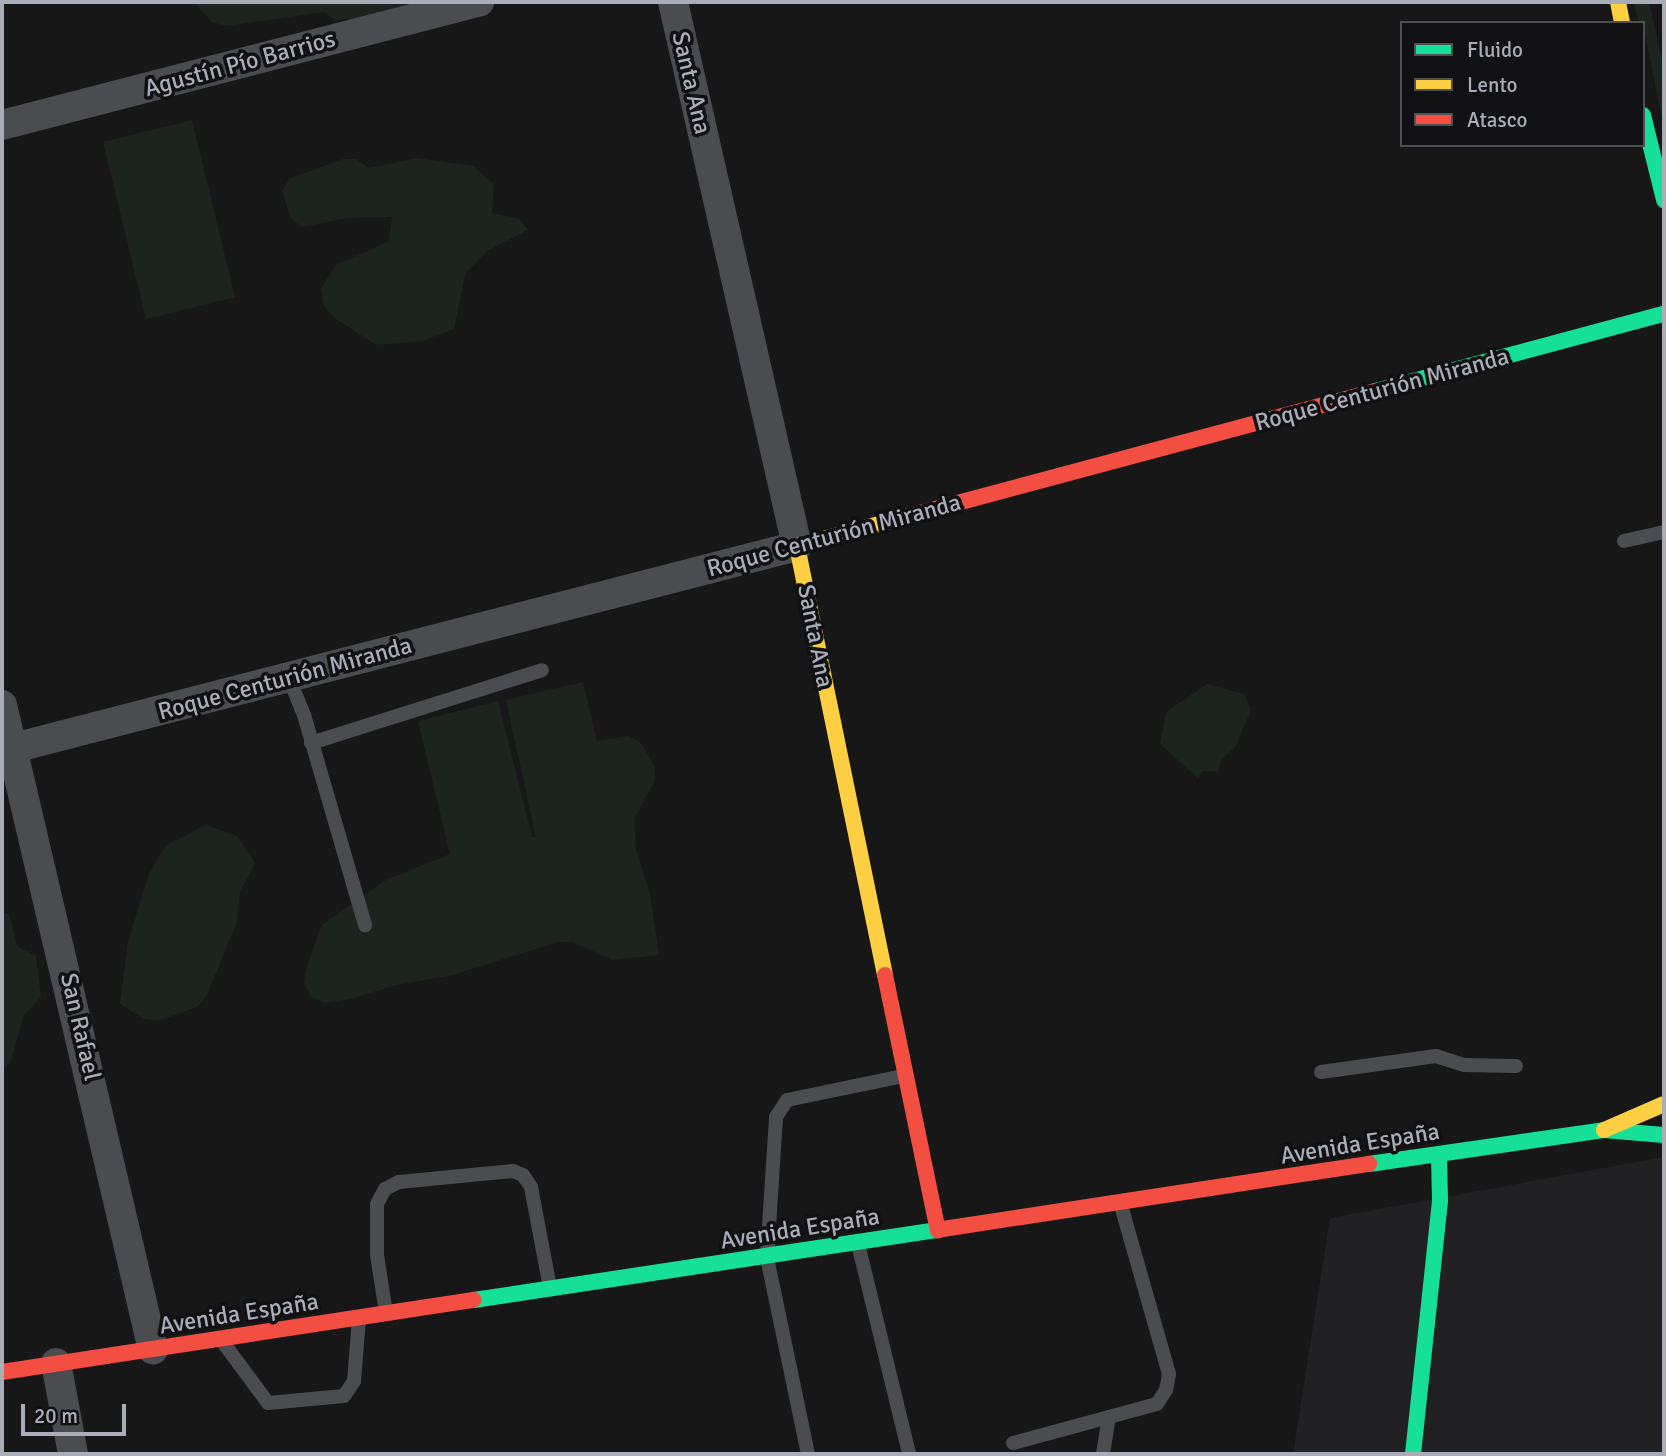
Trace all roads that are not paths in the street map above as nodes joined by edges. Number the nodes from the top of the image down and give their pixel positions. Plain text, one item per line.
1 (479, 2) edge
2 (673, 2) edge
3 (1618, 2) edge
4 (1622, 21) edge
5 (1645, 123) edge
6 (2, 125) edge
7 (1664, 200) edge
8 (1664, 314) edge
9 (1664, 532) edge
10 (1624, 541) dead end
11 (797, 546) junction
12 (542, 670) dead end
13 (289, 678) junction
14 (2, 705) edge
15 (311, 743) junction
16 (8, 750) edge
17 (365, 925) dead end
18 (1516, 1066) dead end
19 (1321, 1072) dead end
20 (903, 1076) junction
21 (1664, 1104) edge
22 (1604, 1130) junction
23 (1664, 1135) edge
24 (1438, 1155) junction
25 (1121, 1205) junction
26 (938, 1231) junction
27 (857, 1242) junction
28 (767, 1256) junction
29 (550, 1290) junction
30 (386, 1313) junction
31 (359, 1318) junction
32 (222, 1339) junction
33 (153, 1350) junction
34 (55, 1363) junction
35 (2, 1372) edge
36 (1109, 1417) junction
37 (1013, 1443) dead end
38 (73, 1454) edge
39 (808, 1454) edge
40 (909, 1454) edge
41 (1103, 1454) edge
42 (1413, 1454) edge

1 - 6 street, Agustín Pío Barrios
2 - 11 street, Santa Ana
3 - 4 main road
5 - 7 main road
8 - 11 main road, Roque Centurión Miranda
9 - 10 lane
11 - 13 street, Roque Centurión Miranda
11 - 20 main road, Santa Ana
12 - 15 lane
13 - 15 lane
13 - 16 street, Roque Centurión Miranda
14 - 16 street, San Rafael
15 - 17 lane
16 - 33 street, San Rafael
18 - 19 lane
20 - 26 main road, Santa Ana
20 - 28 lane
21 - 22 main road, Avenida España
22 - 23 main road, Avenida España
22 - 24 main road, Avenida España
24 - 25 main road, Avenida España
24 - 42 main road
25 - 26 main road, Avenida España
25 - 36 lane
26 - 27 main road, Avenida España
27 - 28 main road, Avenida España
27 - 40 lane
28 - 29 main road, Avenida España
28 - 39 lane
29 - 30 main road, Avenida España
29 - 30 lane
30 - 31 main road, Avenida España
31 - 32 main road, Avenida España
31 - 32 lane
32 - 33 main road, Avenida España
33 - 34 main road, Avenida España
34 - 35 main road, Avenida España
34 - 38 street
36 - 37 lane
36 - 41 lane

